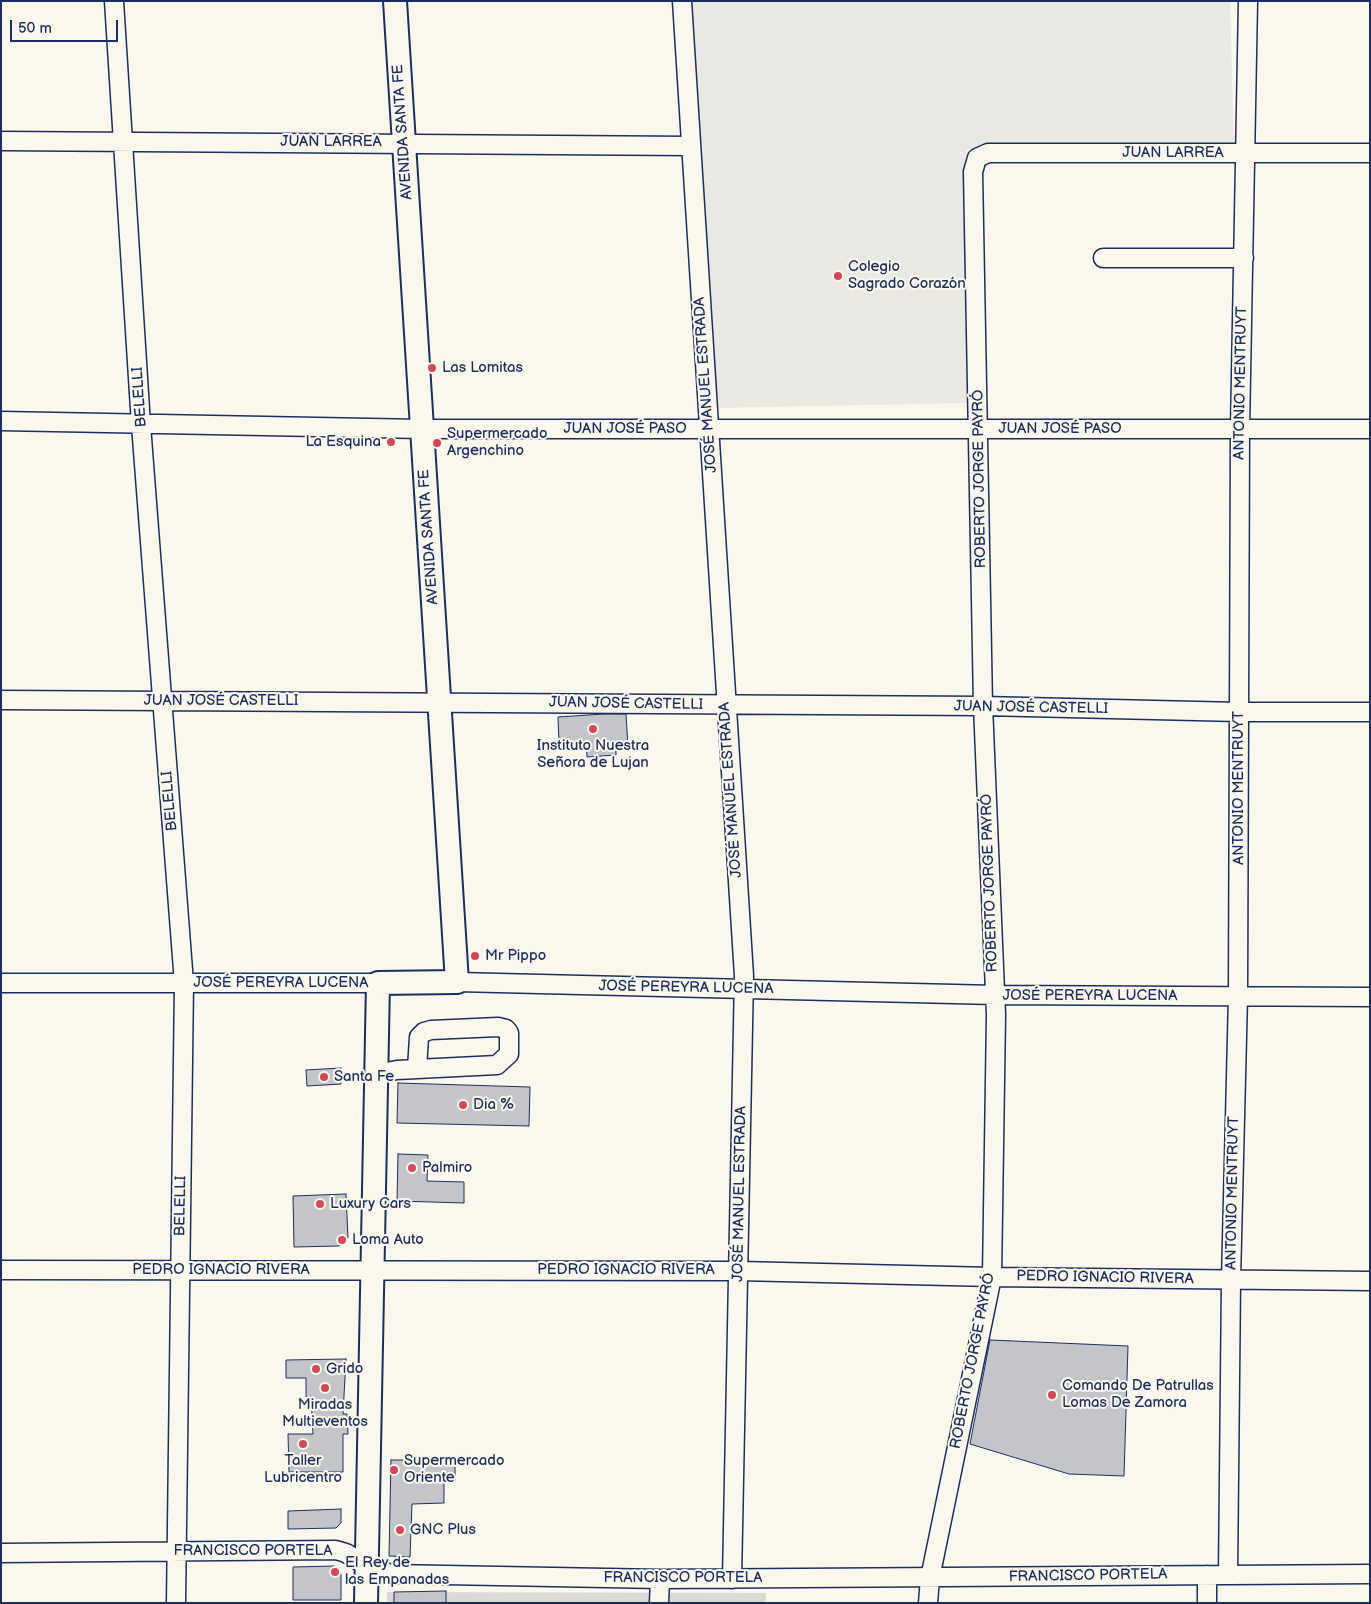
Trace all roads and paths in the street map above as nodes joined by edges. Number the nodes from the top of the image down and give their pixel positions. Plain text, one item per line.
1 (114, 1) edge
2 (395, 1) edge
3 (682, 1) edge
4 (1248, 1) edge
5 (1, 141) edge
6 (124, 141) junction
7 (404, 142) junction
8 (690, 146) junction
9 (1246, 153) junction
10 (1370, 153) edge
11 (977, 158) joint
12 (1103, 258) dead end
13 (1244, 258) junction
14 (1, 421) edge
15 (142, 425) junction
16 (422, 429) junction
17 (708, 429) junction
18 (980, 429) junction
19 (1240, 429) junction
20 (1370, 429) edge
21 (1, 700) edge
22 (162, 701) junction
23 (439, 702) junction
24 (726, 705) junction
25 (983, 706) junction
26 (1239, 712) junction
27 (1370, 712) edge
28 (457, 982) junction
29 (1, 983) edge
30 (184, 983) junction
31 (378, 983) junction
32 (743, 989) junction
33 (995, 995) junction
34 (1238, 996) junction
35 (1370, 997) edge
36 (417, 1069) junction
37 (376, 1074) junction
38 (1, 1270) edge
39 (180, 1270) junction
40 (372, 1270) junction
41 (739, 1271) junction
42 (992, 1277) junction
43 (1231, 1280) junction
44 (1370, 1281) edge
45 (176, 1552) junction
46 (1, 1553) edge
47 (368, 1566) junction
48 (1370, 1574) edge
49 (1207, 1575) junction
50 (1228, 1575) junction
51 (930, 1578) junction
52 (660, 1579) junction
53 (732, 1579) junction
54 (176, 1603) edge
55 (366, 1603) edge
56 (659, 1603) edge
57 (928, 1603) edge
58 (1207, 1603) edge

1 - 6 street, BELELLI
2 - 7 main road, AVENIDA SANTA FE
3 - 8 street, JOSÉ MANUEL ESTRADA
4 - 9 street, ANTONIO MENTRUYT
5 - 6 street, JUAN LARREA
6 - 7 street, JUAN LARREA
6 - 15 street, BELELLI
7 - 8 street, JUAN LARREA
7 - 16 main road, AVENIDA SANTA FE
8 - 17 street, JOSÉ MANUEL ESTRADA
9 - 10 street, JUAN LARREA
9 - 11 street, JUAN LARREA
9 - 13 street, ANTONIO MENTRUYT
11 - 18 street, ROBERTO JORGE PAYRÓ
12 - 13 street
13 - 19 street, ANTONIO MENTRUYT
14 - 15 street, JUAN JOSÉ PASO
15 - 16 street, JUAN JOSÉ PASO
15 - 22 street, BELELLI
16 - 17 street, JUAN JOSÉ PASO
16 - 23 main road, AVENIDA SANTA FE
17 - 18 street, JUAN JOSÉ PASO
17 - 24 street, JOSÉ MANUEL ESTRADA
18 - 19 street, JUAN JOSÉ PASO
18 - 25 street, ROBERTO JORGE PAYRÓ
19 - 20 street, JUAN JOSÉ PASO
19 - 26 street, ANTONIO MENTRUYT
21 - 22 street, JUAN JOSÉ CASTELLI
22 - 23 street, JUAN JOSÉ CASTELLI
22 - 30 street, BELELLI
23 - 24 street, JUAN JOSÉ CASTELLI
23 - 28 main road, AVENIDA SANTA FE
24 - 25 street, JUAN JOSÉ CASTELLI
24 - 32 street, JOSÉ MANUEL ESTRADA
25 - 26 street, JUAN JOSÉ CASTELLI
25 - 33 street, ROBERTO JORGE PAYRÓ
26 - 27 street, JUAN JOSÉ CASTELLI
26 - 34 street, ANTONIO MENTRUYT
28 - 31 main road, JOSÉ PEREYRA LUCENA
28 - 32 street, JOSÉ PEREYRA LUCENA
29 - 30 street, JOSÉ PEREYRA LUCENA
30 - 31 street, JOSÉ PEREYRA LUCENA
30 - 39 street, BELELLI
31 - 37 main road
32 - 33 street, JOSÉ PEREYRA LUCENA
32 - 41 street, JOSÉ MANUEL ESTRADA
33 - 34 street, JOSÉ PEREYRA LUCENA
33 - 42 street, ROBERTO JORGE PAYRÓ
34 - 35 street, JOSÉ PEREYRA LUCENA
34 - 43 street, ANTONIO MENTRUYT
36 - 36 street
36 - 37 street
37 - 40 main road
38 - 39 street, PEDRO IGNACIO RIVERA
39 - 40 street, PEDRO IGNACIO RIVERA
39 - 45 street, BELELLI
40 - 41 street, PEDRO IGNACIO RIVERA
40 - 47 main road
41 - 42 street, PEDRO IGNACIO RIVERA
41 - 53 street, JOSÉ MANUEL ESTRADA
42 - 43 street, PEDRO IGNACIO RIVERA
42 - 51 street, ROBERTO JORGE PAYRÓ
43 - 44 street, PEDRO IGNACIO RIVERA
43 - 50 street, ANTONIO MENTRUYT
45 - 46 street, FRANCISCO PORTELA
45 - 47 street, FRANCISCO PORTELA
45 - 54 street, BELELLI
47 - 52 street, FRANCISCO PORTELA
47 - 55 main road
48 - 50 street, FRANCISCO PORTELA
49 - 50 street, FRANCISCO PORTELA
49 - 51 street, FRANCISCO PORTELA
49 - 58 street
51 - 53 street, FRANCISCO PORTELA
51 - 57 street, ROBERTO JORGE PAYRÓ
52 - 53 street, FRANCISCO PORTELA
52 - 56 street

